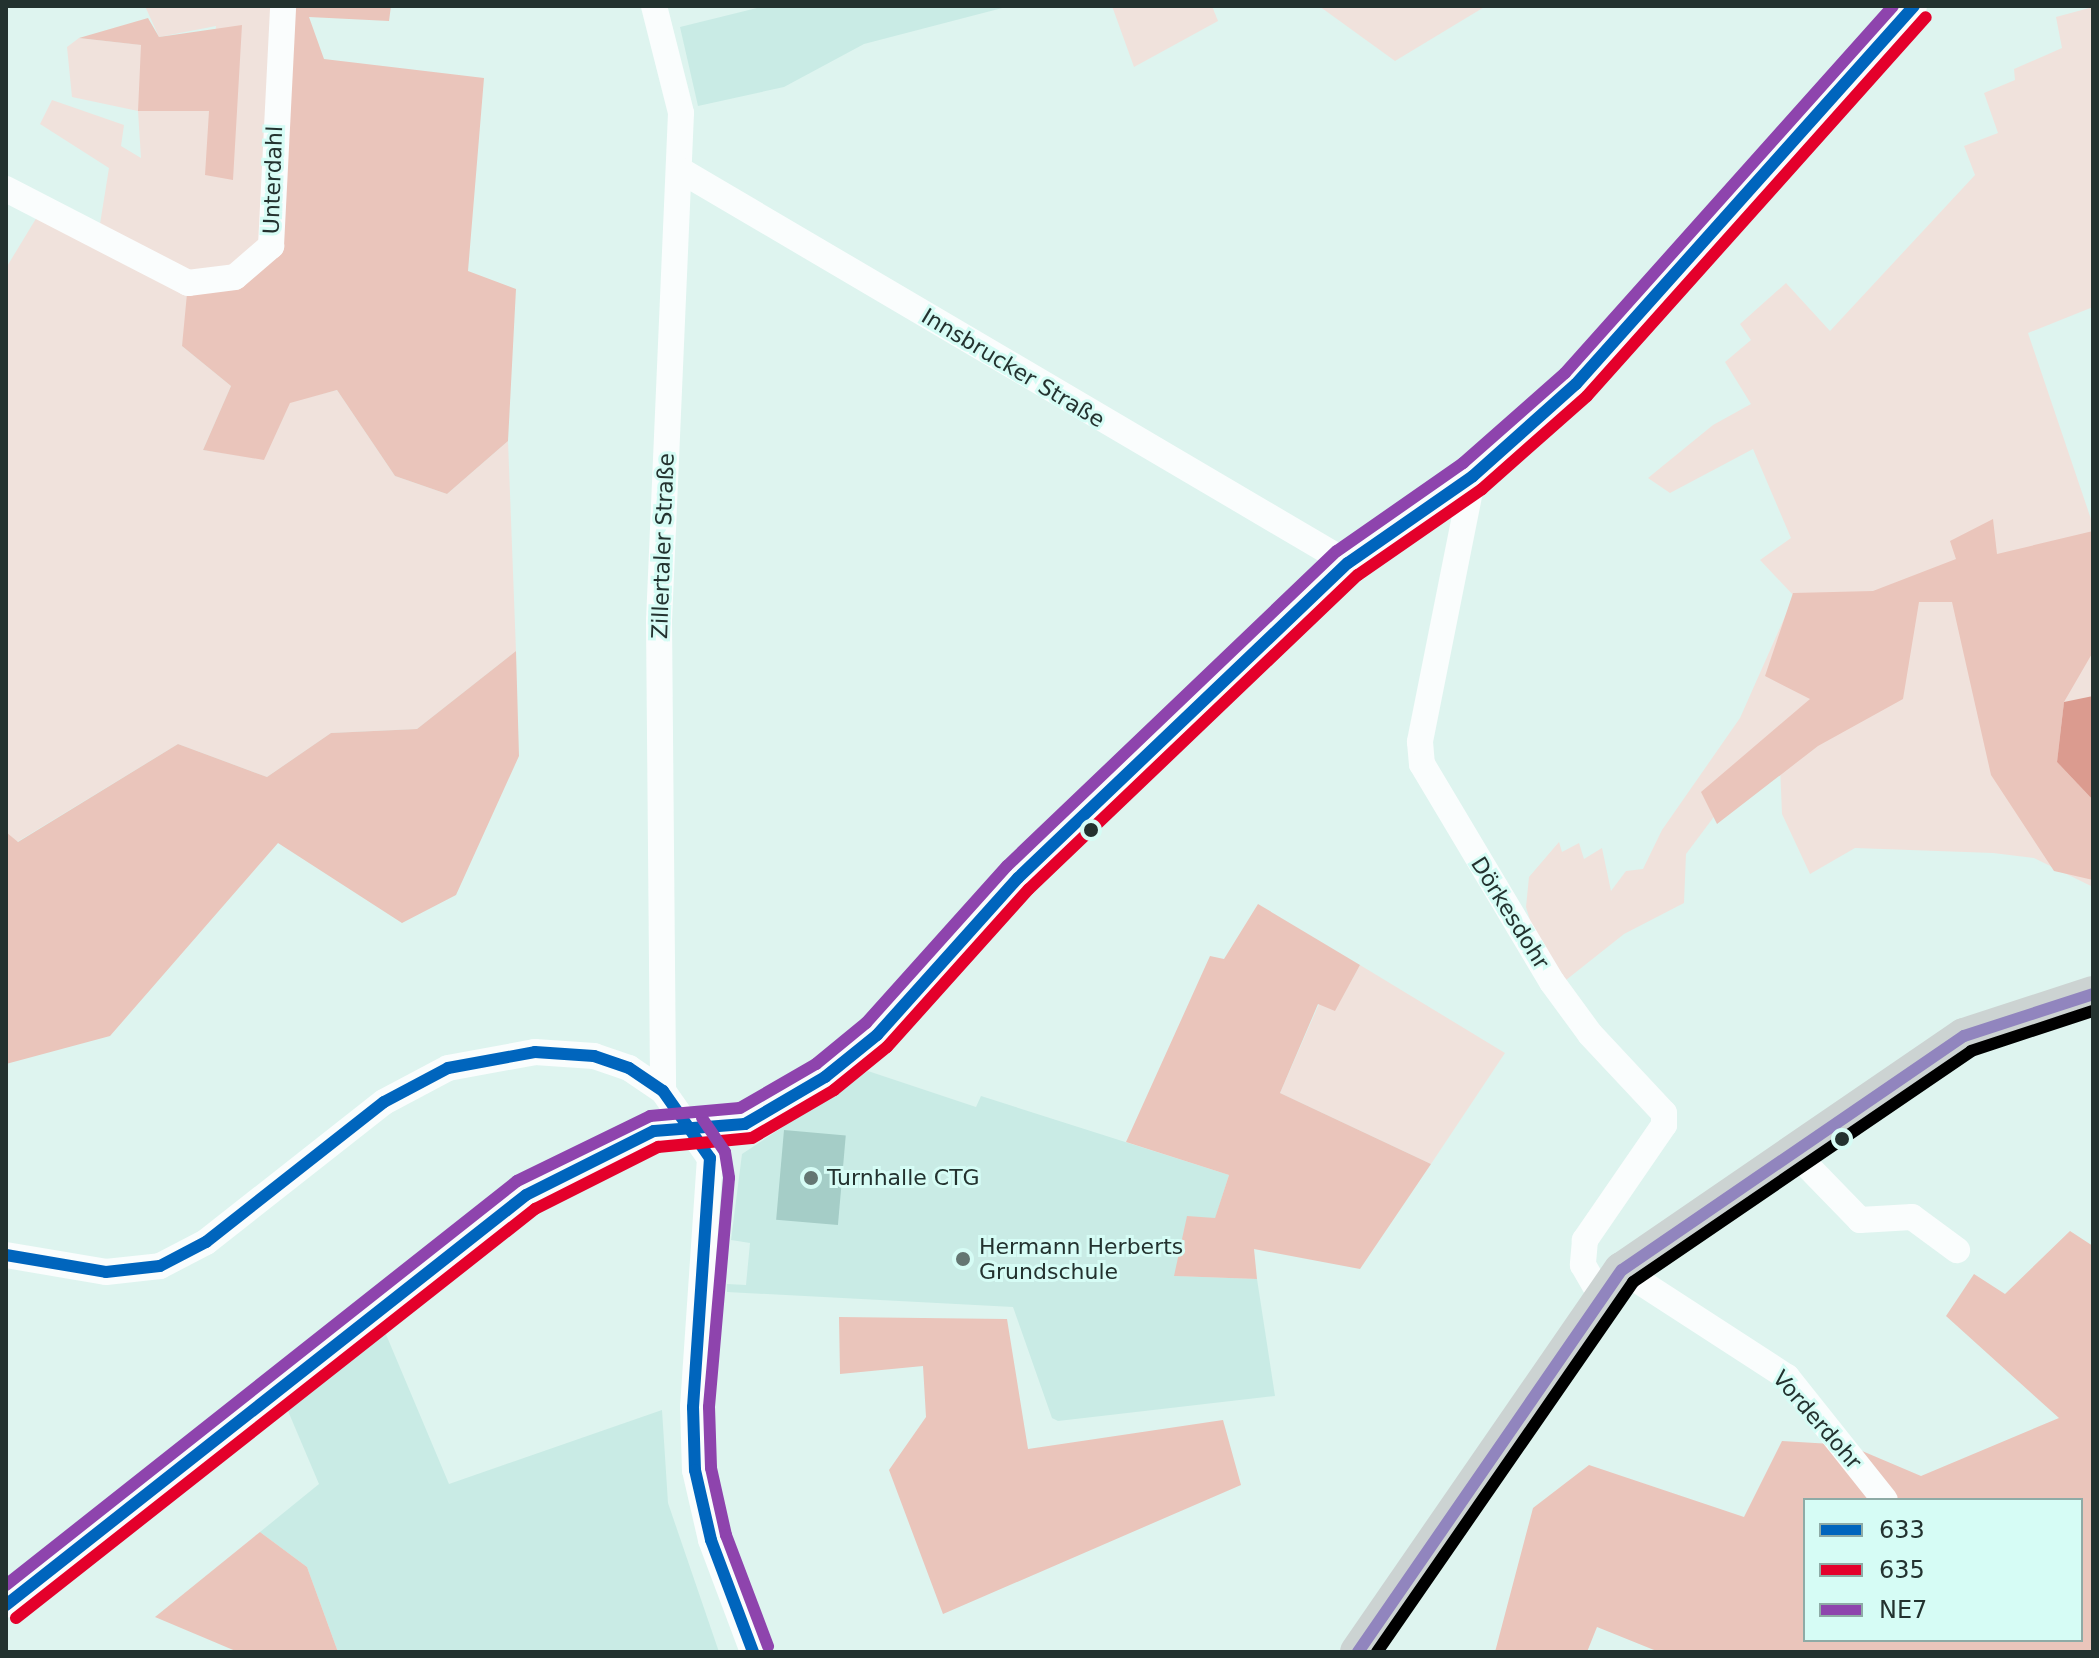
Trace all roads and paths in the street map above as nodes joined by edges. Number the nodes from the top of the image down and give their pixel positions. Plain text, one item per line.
1 (283, 6) edge
2 (654, 6) edge
3 (1914, 6) edge
4 (680, 170) junction
5 (6, 189) edge
6 (1473, 476) junction
7 (1348, 563) junction
8 (2093, 994) edge
9 (663, 1091) junction
10 (689, 1127) junction
11 (1791, 1149) junction
12 (1957, 1250) dead end
13 (6, 1255) edge
14 (1611, 1282) junction
15 (1883, 1498) edge
16 (9, 1596) edge
17 (753, 1652) edge
18 (1358, 1652) edge

1 - 5 street, Unterdahl
2 - 4 street, Zillertaler Straße
3 - 6 street
4 - 7 street, Innsbrucker Straße
4 - 9 street, Zillertaler Straße
6 - 7 street
6 - 14 street, Dörkesdohr
7 - 10 street
8 - 11 main road
9 - 10 street
9 - 13 street
10 - 16 street
10 - 17 street
11 - 12 street
11 - 14 main road
14 - 15 street, Vorderdohr
14 - 18 main road

